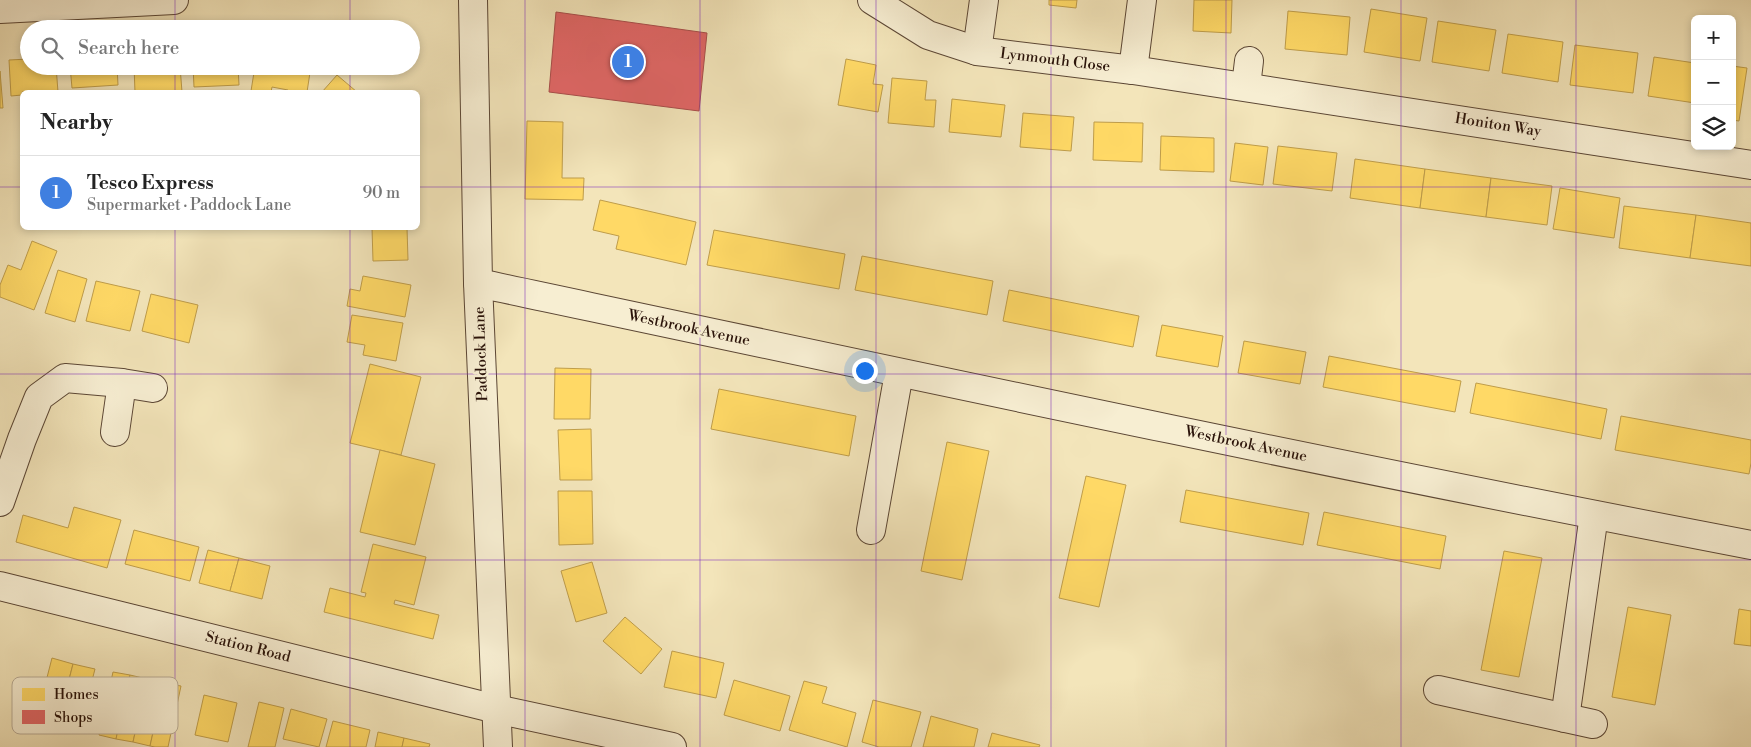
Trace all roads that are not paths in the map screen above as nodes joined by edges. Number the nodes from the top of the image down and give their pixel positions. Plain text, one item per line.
1 (174, 0) edge
2 (473, 0) edge
3 (872, 0) edge
4 (984, 0) edge
5 (1142, 0) edge
6 (0, 9) edge
7 (977, 51) junction
8 (1133, 70) junction
9 (1751, 164) edge
10 (478, 283) junction
11 (899, 373) junction
12 (122, 383) junction
13 (153, 388) dead end
14 (115, 432) dead end
15 (0, 502) edge
16 (1594, 515) junction
17 (871, 530) dead end
18 (1751, 545) edge
19 (0, 586) edge
20 (1438, 690) dead end
21 (496, 708) junction
22 (1565, 718) junction
23 (1593, 724) dead end
24 (498, 747) edge
25 (672, 747) edge

1 - 6 street
2 - 10 street, Paddock Lane
3 - 7 street, Lynmouth Close
4 - 7 street
5 - 8 street
7 - 8 street, Lynmouth Close
8 - 9 street, Honiton Way
10 - 11 street, Westbrook Avenue
10 - 21 street, Paddock Lane
11 - 16 street, Westbrook Avenue
11 - 17 street
12 - 13 street
12 - 14 street
12 - 15 street
16 - 18 street, Westbrook Avenue
16 - 22 street
19 - 21 street, Station Road
20 - 22 street
21 - 24 street, Paddock Lane
21 - 25 street, Station Road
22 - 23 street

